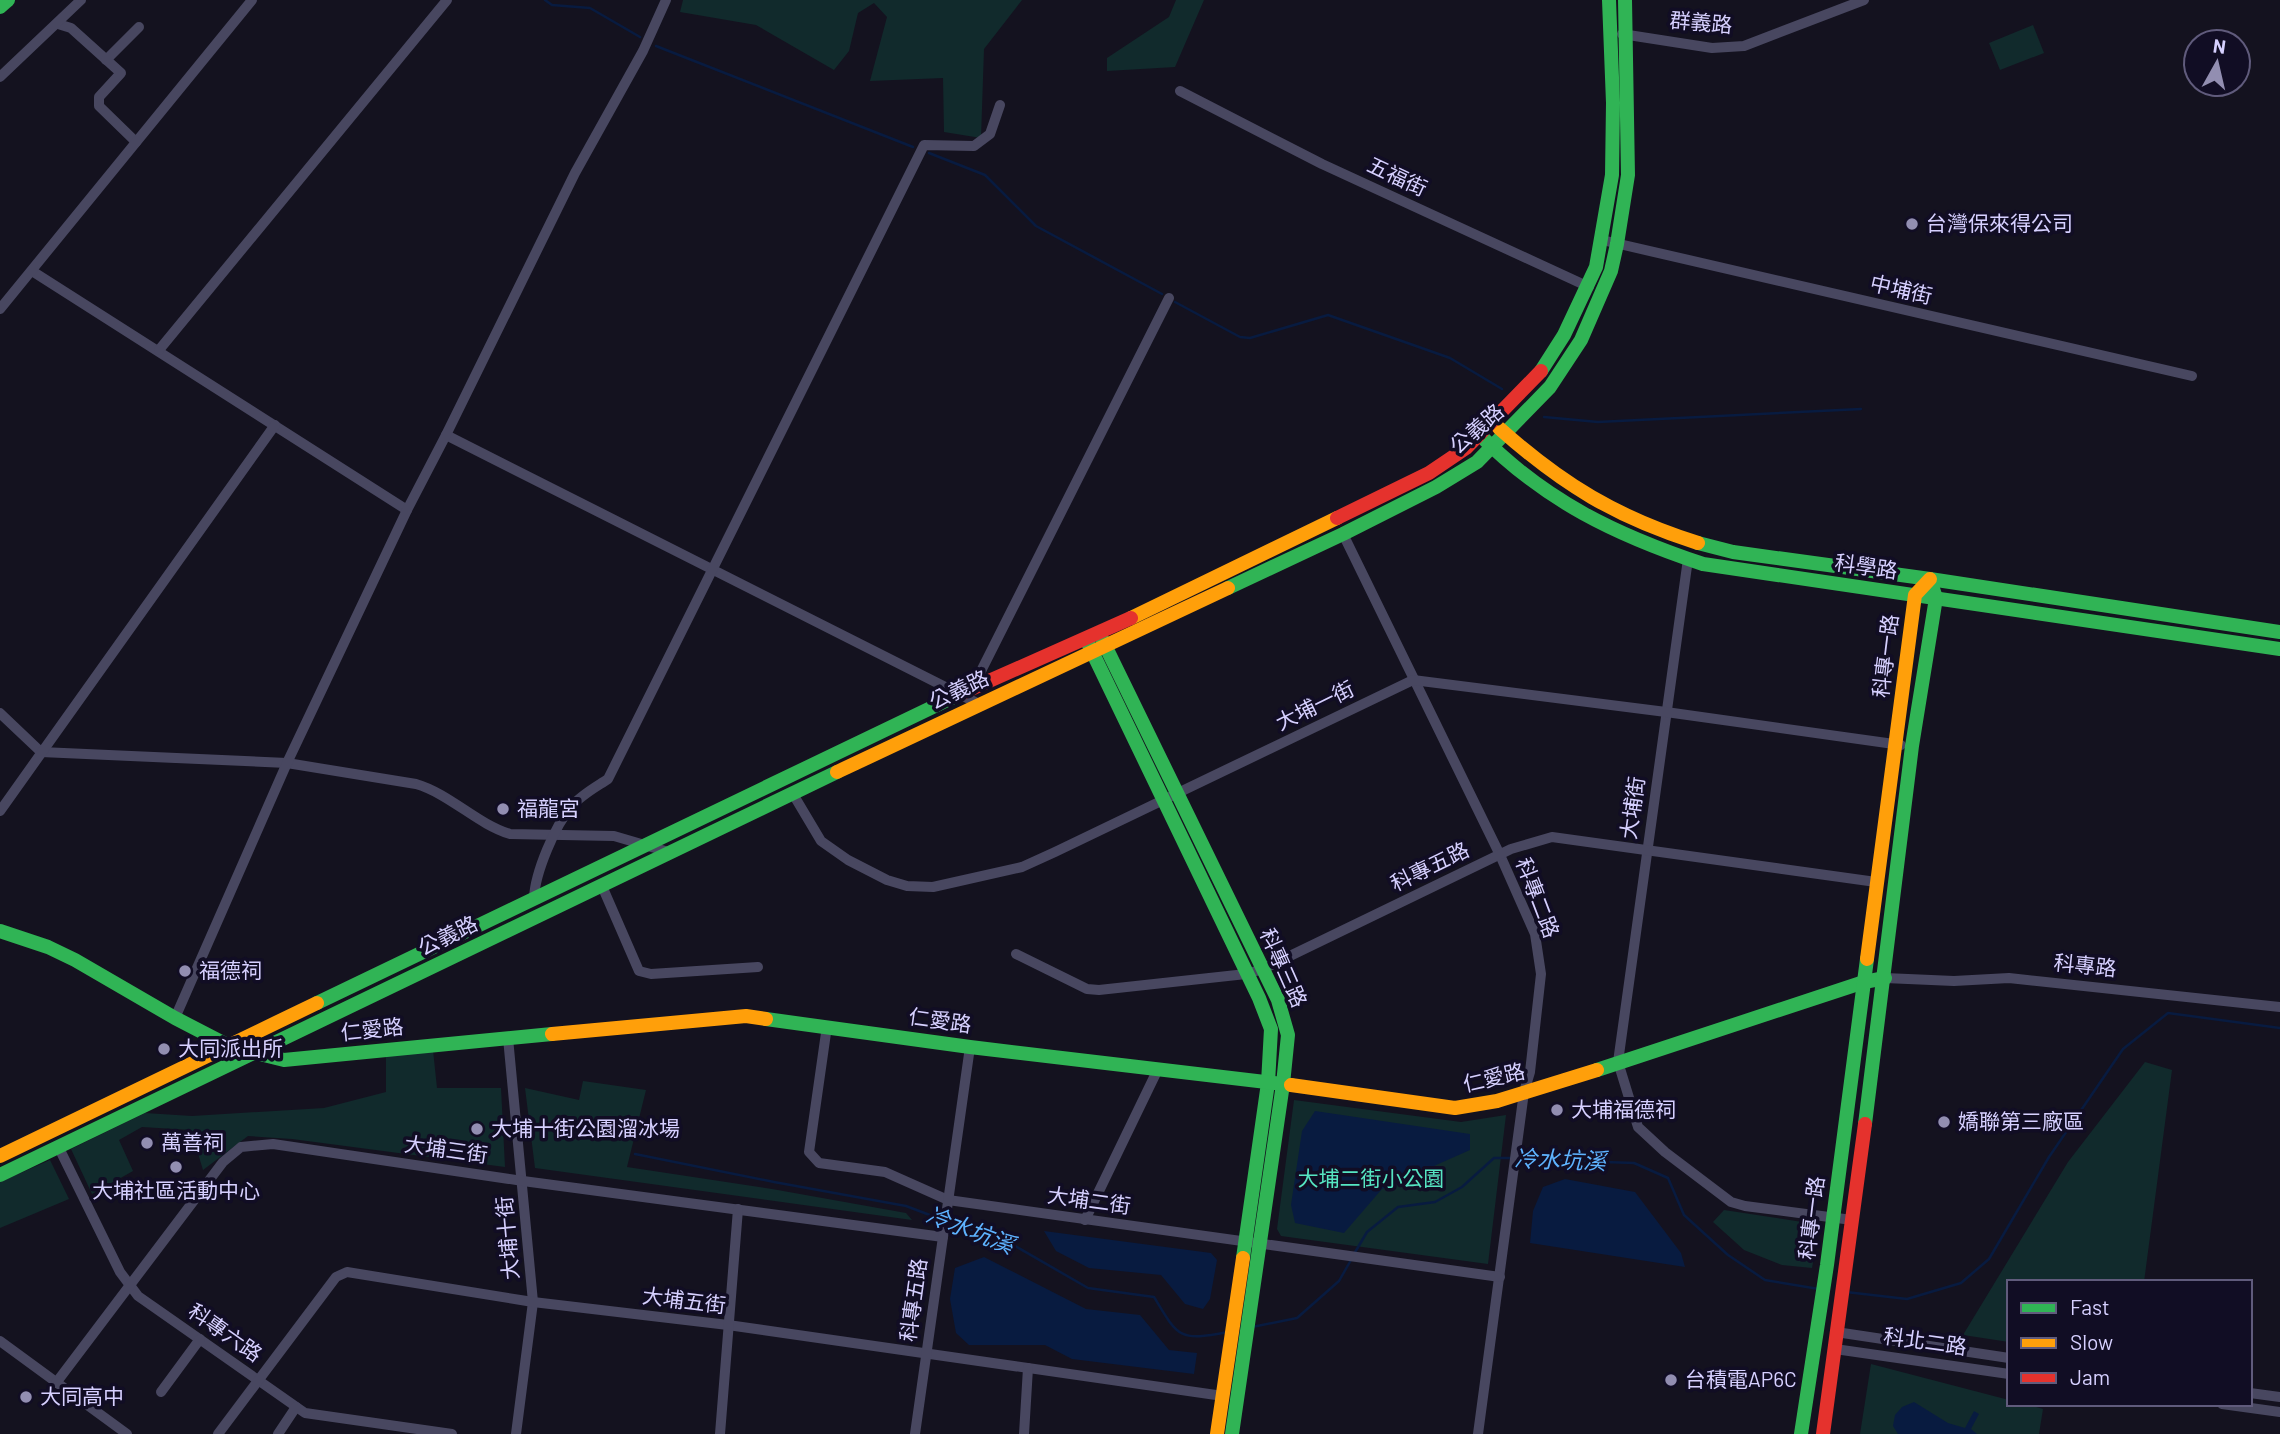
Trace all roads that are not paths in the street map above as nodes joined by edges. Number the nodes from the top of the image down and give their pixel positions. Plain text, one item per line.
1 (8, 0) edge
2 (81, 0) edge
3 (252, 0) edge
4 (447, 0) edge
5 (666, 0) edge
6 (1609, 0) edge
7 (1625, 0) edge
8 (1864, 0) edge
9 (0, 7) edge
10 (58, 24) junction
11 (139, 27) dead end
12 (1628, 34) junction
13 (1610, 35) junction
14 (106, 60) junction
15 (0, 77) edge
16 (1180, 91) dead end
17 (1000, 105) dead end
18 (136, 142) junction
19 (1602, 240) junction
20 (1617, 244) junction
21 (32, 271) junction
22 (1587, 286) junction
23 (1602, 293) junction
24 (1170, 298) dead end
25 (0, 309) edge
26 (159, 351) junction
27 (2192, 376) dead end
28 (1492, 422) junction
29 (275, 425) junction
30 (1504, 433) junction
31 (446, 435) junction
32 (1480, 435) junction
33 (1491, 446) junction
34 (407, 510) junction
35 (1343, 534) junction
36 (1688, 559) junction
37 (712, 569) junction
38 (1930, 579) junction
39 (1188, 588) junction
40 (1915, 595) junction
41 (1936, 598) junction
42 (2137, 612) junction
43 (1175, 614) junction
44 (2135, 628) junction
45 (2280, 632) edge
46 (1096, 642) junction
47 (2280, 649) edge
48 (1413, 680) junction
49 (967, 691) junction
50 (979, 704) junction
51 (1667, 712) junction
52 (0, 713) edge
53 (1895, 744) junction
54 (1912, 746) junction
55 (41, 752) junction
56 (287, 763) junction
57 (793, 794) junction
58 (1170, 798) junction
59 (0, 811) edge
60 (554, 836) junction
61 (647, 846) junction
62 (1646, 850) junction
63 (672, 853) junction
64 (1500, 855) junction
65 (1876, 883) junction
66 (602, 886) junction
67 (534, 898) junction
68 (0, 931) edge
69 (1016, 954) dead end
70 (758, 967) dead end
71 (1263, 969) junction
72 (1246, 974) junction
73 (1885, 978) junction
74 (1864, 982) junction
75 (2280, 1007) edge
76 (175, 1018) junction
77 (827, 1026) junction
78 (508, 1038) junction
79 (970, 1046) junction
80 (231, 1047) junction
81 (252, 1053) junction
82 (1618, 1062) junction
83 (1158, 1069) junction
84 (1276, 1083) junction
85 (1524, 1092) junction
86 (59, 1148) junction
87 (0, 1156) edge
88 (0, 1175) edge
89 (523, 1181) junction
90 (948, 1204) junction
91 (738, 1209) junction
92 (1833, 1217) junction
93 (1086, 1220) junction
94 (1852, 1220) junction
95 (943, 1233) junction
96 (1244, 1241) junction
97 (1259, 1243) junction
98 (1500, 1277) junction
99 (131, 1286) junction
100 (533, 1302) junction
101 (728, 1325) junction
102 (1817, 1329) junction
103 (1836, 1332) junction
104 (200, 1339) junction
105 (0, 1341) edge
106 (1814, 1345) junction
107 (1835, 1349) junction
108 (926, 1353) junction
109 (2007, 1358) edge
110 (1028, 1368) junction
111 (2007, 1374) edge
112 (257, 1380) junction
113 (57, 1383) junction
114 (161, 1392) dead end
115 (2252, 1393) edge
116 (1223, 1396) junction
117 (2280, 1397) edge
118 (2236, 1406) edge
119 (296, 1407) junction
120 (2280, 1412) edge
121 (127, 1434) edge
122 (218, 1434) edge
123 (278, 1434) edge
124 (452, 1434) edge
125 (516, 1434) edge
126 (720, 1434) edge
127 (915, 1434) edge
128 (1024, 1434) edge
129 (1217, 1434) edge
130 (1232, 1434) edge
131 (1478, 1434) edge
132 (1801, 1434) edge
133 (1823, 1434) edge

1 - 9 main road
2 - 10 street
3 - 18 street
4 - 26 street
5 - 31 street
6 - 13 main road, 公義路
7 - 12 main road, 公義路
8 - 12 street, 群義路
10 - 14 street
10 - 15 street
11 - 14 street
12 - 13 street, 群義路
12 - 20 main road, 公義路
13 - 19 main road, 公義路
14 - 18 street
16 - 22 street, 五福街
17 - 37 street
18 - 21 street
19 - 20 street, 中埔街
19 - 22 main road, 公義路
20 - 23 main road, 公義路
20 - 27 street, 中埔街
21 - 25 street
21 - 26 street
22 - 23 street, 五福街
22 - 28 main road, 公義路
23 - 30 main road, 公義路
24 - 49 street
26 - 29 street
28 - 30 main road, 科學路
28 - 32 main road, 公義路
29 - 34 street
29 - 55 street
30 - 33 main road, 公義路
30 - 38 main road, 科學路
31 - 34 street
31 - 37 street
32 - 33 main road, 科學路
32 - 39 main road, 公義路
33 - 35 main road, 公義路
33 - 36 main road, 科學路
34 - 56 street
35 - 43 main road, 公義路
35 - 48 street, 科專二路
36 - 40 main road, 科學路
36 - 51 street, 大埔街
37 - 49 street
37 - 60 street
38 - 40 main road, 科專一路
38 - 41 main road, 科專一路
38 - 42 main road, 科學路
39 - 43 street
39 - 46 main road, 公義路
40 - 41 main road, 科學路
40 - 53 main road, 科專一路
41 - 44 main road, 科學路
41 - 54 main road, 科專一路
42 - 44 street
42 - 45 main road, 科學路
43 - 46 main road, 公義路
44 - 47 main road, 科學路
46 - 49 main road, 公義路
46 - 50 main road, 公義路
46 - 58 main road, 科專三路
48 - 51 street
48 - 58 street, 大埔一街
48 - 64 street, 科專二路
49 - 50 street
49 - 61 main road, 公義路
50 - 57 main road, 公義路
51 - 53 street
51 - 62 street, 大埔街
52 - 55 street
53 - 54 street
53 - 65 main road, 科專一路
54 - 73 main road, 科專一路
55 - 56 street
55 - 59 street
56 - 60 street
56 - 76 street
57 - 58 street, 大埔一街
57 - 63 main road, 公義路
58 - 71 main road, 科專三路
58 - 72 main road, 科專三路
60 - 61 street
60 - 67 street
61 - 63 street
61 - 67 main road, 公義路
62 - 64 street, 科專五路
62 - 65 street, 科專五路
62 - 82 street, 大埔街
63 - 66 main road, 公義路
64 - 71 street, 科專五路
64 - 85 street, 科專二路
65 - 74 main road, 科專一路
66 - 70 street
66 - 81 main road, 公義路
67 - 80 main road, 公義路
68 - 76 main road, 仁愛路
69 - 72 street, 科專五路
71 - 72 street, 科專五路
71 - 84 main road, 科專三路
72 - 84 main road, 科專三路
73 - 74 main road, 仁愛路
73 - 75 street, 科專路
73 - 94 main road, 科專一路
74 - 82 main road, 仁愛路
74 - 92 main road, 科專一路
76 - 80 main road, 仁愛路
77 - 78 main road, 仁愛路
77 - 79 main road, 仁愛路
77 - 90 street, 大埔二街
78 - 81 main road, 仁愛路
78 - 89 street, 大埔十街
79 - 83 main road, 仁愛路
79 - 90 street, 科專五路
80 - 81 main road, 仁愛路
80 - 87 main road, 公義路
81 - 86 main road, 公義路
82 - 85 main road, 仁愛路
82 - 92 street
83 - 84 main road, 仁愛路
83 - 93 street
84 - 85 main road, 仁愛路
84 - 96 main road, 科專三路
84 - 97 main road, 科專三路
85 - 98 street, 科專二路
86 - 88 main road, 公義路
86 - 99 street, 科專六路
89 - 91 street, 大埔三街
89 - 99 street, 大埔三街
89 - 100 street, 大埔十街
90 - 93 street, 大埔二街
90 - 95 street, 科專五路
91 - 95 street, 大埔三街
91 - 101 street
92 - 94 street
92 - 102 main road, 科專一路
93 - 96 street, 大埔二街
94 - 103 main road, 科專一路
95 - 108 street, 科專五路
96 - 97 street, 大埔二街
96 - 116 main road, 科專三路
97 - 98 street, 大埔二街
97 - 130 main road, 科專三路
98 - 131 street, 科專二路
99 - 104 street, 科專六路
99 - 113 street, 大埔三街
100 - 101 street, 大埔五街
100 - 112 street, 大埔五街
100 - 125 street, 大埔十街
101 - 108 street, 大埔五街
101 - 126 street
102 - 103 main road
102 - 106 main road, 科專一路
103 - 107 main road, 科專一路
103 - 109 street, 科北二路
104 - 112 street, 科專六路
104 - 114 street
105 - 113 street
106 - 107 main road
106 - 132 main road, 科專一路
107 - 111 street, 科北二路
107 - 133 main road, 科專一路
108 - 110 street, 大埔五街
108 - 127 street, 科專五路
110 - 116 street, 大埔五街
110 - 128 street
112 - 119 street, 科專六路
112 - 122 street, 大埔五街
113 - 121 street
115 - 117 street
116 - 129 main road, 科專三路
118 - 120 street
119 - 123 street
119 - 124 street, 科專六路

